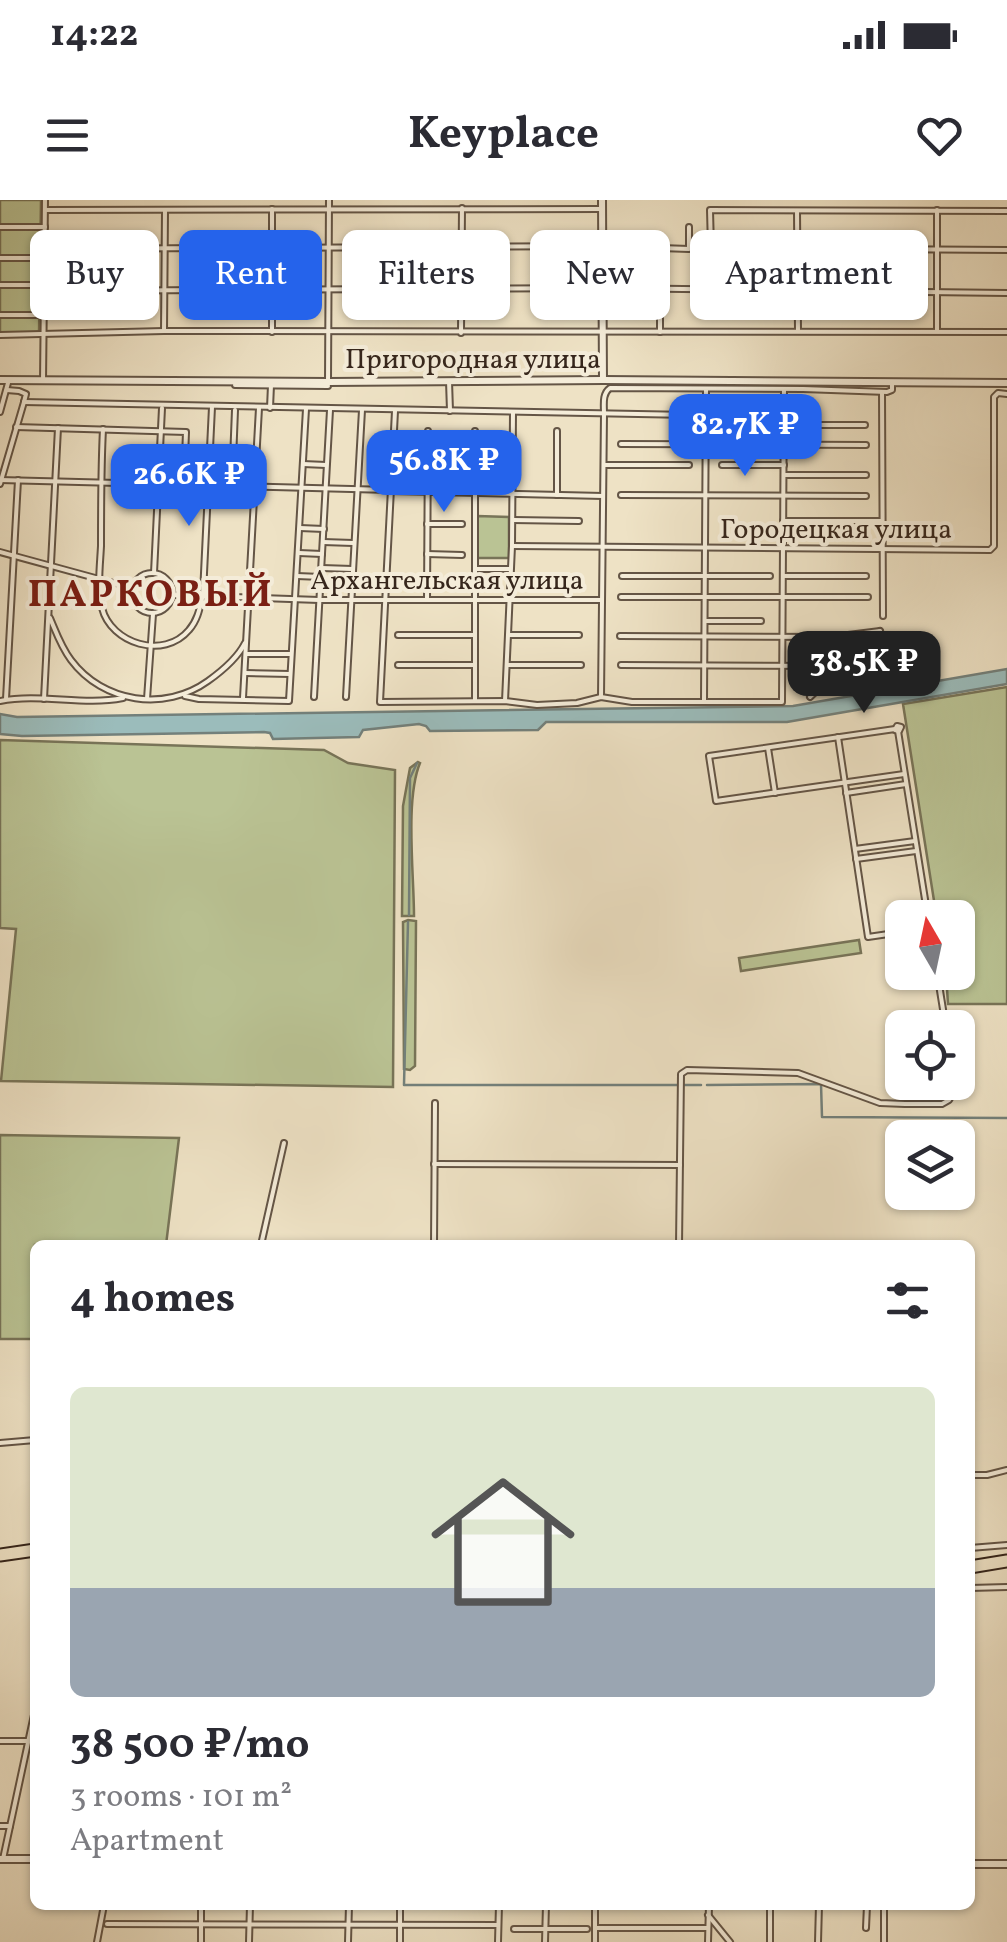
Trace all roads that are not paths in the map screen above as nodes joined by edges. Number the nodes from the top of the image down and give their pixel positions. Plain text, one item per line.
1 (45, 200) edge
2 (329, 200) edge
3 (602, 204) edge
4 (272, 208) junction
5 (462, 208) junction
6 (165, 209) junction
7 (328, 209) junction
8 (45, 210) junction
9 (797, 210) junction
10 (937, 210) junction
11 (1007, 211) edge
12 (0, 227) edge
13 (45, 227) joint
14 (689, 227) dead end
15 (272, 230) edge
16 (462, 230) edge
17 (603, 230) edge
18 (711, 230) edge
19 (798, 230) edge
20 (670, 248) edge
21 (322, 249) edge
22 (328, 249) junction
23 (342, 249) edge
24 (928, 249) edge
25 (937, 249) junction
26 (159, 250) edge
27 (164, 250) junction
28 (179, 250) edge
29 (1007, 250) edge
30 (0, 258) edge
31 (30, 258) edge
32 (0, 286) edge
33 (30, 287) edge
34 (159, 290) edge
35 (164, 290) junction
36 (179, 290) edge
37 (322, 290) edge
38 (328, 290) junction
39 (342, 290) edge
40 (928, 292) edge
41 (937, 292) junction
42 (1007, 293) edge
43 (0, 315) edge
44 (30, 315) edge
45 (43, 320) edge
46 (272, 320) edge
47 (461, 320) edge
48 (602, 320) edge
49 (660, 320) edge
50 (798, 320) edge
51 (164, 331) junction
52 (272, 332) junction
53 (328, 332) junction
54 (602, 332) junction
55 (660, 332) junction
56 (798, 332) junction
57 (937, 332) junction
58 (1007, 332) edge
59 (43, 333) junction
60 (461, 333) junction
61 (0, 336) edge
62 (4, 380) edge
63 (43, 380) junction
64 (603, 380) junction
65 (449, 381) junction
66 (892, 382) junction
67 (1007, 383) edge
68 (328, 384) junction
69 (235, 385) dead end
70 (271, 385) junction
71 (803, 385) junction
72 (702, 386) junction
73 (784, 389) junction
74 (6, 390) junction
75 (882, 392) junction
76 (1007, 394) edge
77 (24, 402) junction
78 (1, 404) edge
79 (162, 406) junction
80 (212, 407) junction
81 (235, 408) junction
82 (260, 408) junction
83 (270, 408) junction
84 (306, 409) junction
85 (330, 410) junction
86 (362, 410) junction
87 (394, 411) junction
88 (450, 411) junction
89 (0, 412) edge
90 (513, 412) junction
91 (604, 414) junction
92 (690, 415) dead end
93 (722, 424) dead end
94 (865, 425) dead end
95 (16, 426) junction
96 (784, 426) junction
97 (58, 428) junction
98 (102, 429) junction
99 (428, 430) dead end
100 (160, 431) junction
101 (475, 431) dead end
102 (557, 431) dead end
103 (621, 444) dead end
104 (706, 444) junction
105 (784, 444) junction
106 (866, 445) dead end
107 (303, 464) junction
108 (603, 465) junction
109 (689, 465) dead end
110 (722, 465) dead end
111 (784, 465) junction
112 (326, 466) junction
113 (784, 475) junction
114 (866, 476) dead end
115 (18, 479) junction
116 (0, 481) edge
117 (54, 482) junction
118 (101, 483) junction
119 (158, 484) junction
120 (184, 484) junction
121 (208, 484) junction
122 (232, 485) junction
123 (255, 486) junction
124 (302, 488) junction
125 (326, 489) junction
126 (358, 490) junction
127 (391, 491) junction
128 (427, 492) junction
129 (474, 493) junction
130 (512, 494) junction
131 (557, 495) junction
132 (706, 495) junction
133 (603, 496) junction
134 (621, 496) dead end
135 (784, 496) junction
136 (866, 496) dead end
137 (512, 520) junction
138 (578, 521) dead end
139 (882, 521) junction
140 (783, 522) junction
141 (427, 524) junction
142 (462, 524) dead end
143 (300, 528) junction
144 (324, 528) junction
145 (323, 542) junction
146 (355, 543) junction
147 (512, 546) junction
148 (602, 546) junction
149 (706, 548) junction
150 (783, 548) junction
151 (882, 548) junction
152 (0, 552) edge
153 (299, 553) junction
154 (322, 554) junction
155 (427, 554) junction
156 (462, 554) dead end
157 (15, 556) junction
158 (51, 565) junction
159 (322, 568) junction
160 (354, 568) junction
161 (474, 569) junction
162 (511, 569) junction
163 (154, 573) junction
164 (297, 576) junction
165 (622, 576) dead end
166 (770, 576) dead end
167 (782, 576) junction
168 (866, 576) dead end
169 (321, 577) junction
170 (706, 577) junction
171 (100, 579) junction
172 (427, 584) junction
173 (458, 585) dead end
174 (132, 588) junction
175 (203, 594) junction
176 (172, 595) junction
177 (249, 596) junction
178 (620, 597) dead end
179 (706, 597) junction
180 (868, 597) dead end
181 (296, 598) junction
182 (782, 598) junction
183 (319, 600) junction
184 (352, 600) junction
185 (385, 600) junction
186 (427, 600) junction
187 (474, 600) junction
188 (510, 600) junction
189 (602, 600) junction
190 (153, 613) junction
191 (48, 614) junction
192 (884, 616) dead end
193 (706, 621) junction
194 (761, 621) dead end
195 (248, 634) junction
196 (398, 634) dead end
197 (475, 635) junction
198 (508, 635) junction
199 (580, 635) dead end
200 (620, 636) dead end
201 (705, 636) junction
202 (782, 636) junction
203 (151, 646) junction
204 (246, 654) junction
205 (292, 654) junction
206 (398, 665) dead end
207 (475, 665) junction
208 (507, 665) junction
209 (581, 665) dead end
210 (621, 665) dead end
211 (704, 665) junction
212 (782, 666) junction
213 (843, 666) junction
214 (245, 673) junction
215 (291, 674) junction
216 (185, 696) junction
217 (810, 696) dead end
218 (314, 697) dead end
219 (346, 697) dead end
220 (44, 698) junction
221 (123, 698) junction
222 (601, 698) junction
223 (147, 699) junction
224 (3, 700) edge
225 (243, 700) junction
226 (704, 700) junction
227 (474, 701) junction
228 (506, 701) junction
229 (838, 737) junction
230 (768, 747) junction
231 (904, 774) junction
232 (844, 783) junction
233 (906, 784) junction
234 (846, 792) junction
235 (775, 793) junction
236 (915, 841) junction
237 (855, 849) junction
238 (917, 851) junction
239 (856, 859) junction
240 (925, 900) edge
241 (885, 934) edge
242 (950, 1100) edge
243 (435, 1103) dead end
244 (284, 1143) dead end
245 (434, 1164) junction
246 (681, 1165) junction
247 (262, 1240) edge
248 (434, 1240) edge
249 (679, 1240) edge
250 (30, 1440) edge
251 (0, 1443) edge
252 (1007, 1470) edge
253 (975, 1475) edge
254 (1007, 1545) edge
255 (30, 1548) edge
256 (975, 1548) edge
257 (0, 1551) edge
258 (1007, 1558) edge
259 (975, 1565) edge
260 (975, 1588) edge
261 (1007, 1588) edge
262 (30, 1732) edge
263 (0, 1741) edge
264 (28, 1741) junction
265 (0, 1826) edge
266 (10, 1826) junction
267 (1, 1859) edge
268 (30, 1860) edge
269 (975, 1864) edge
270 (1007, 1864) edge
271 (103, 1910) edge
272 (201, 1910) edge
273 (250, 1910) edge
274 (349, 1910) edge
275 (400, 1910) edge
276 (499, 1910) edge
277 (546, 1910) edge
278 (595, 1910) edge
279 (708, 1910) edge
280 (770, 1910) edge
281 (819, 1910) edge
282 (866, 1910) edge
283 (884, 1910) edge
284 (708, 1915) junction
285 (201, 1922) junction
286 (106, 1924) dead end
287 (250, 1924) junction
288 (348, 1925) junction
289 (400, 1925) junction
290 (498, 1925) junction
291 (595, 1928) junction
292 (708, 1928) junction
293 (866, 1928) dead end
294 (514, 1929) dead end
295 (545, 1929) junction
296 (587, 1929) dead end
297 (96, 1942) edge
298 (201, 1942) edge
299 (250, 1942) edge
300 (348, 1942) edge
301 (400, 1942) edge
302 (498, 1942) edge
303 (545, 1942) edge
304 (595, 1942) edge
305 (708, 1942) edge
306 (730, 1942) edge
307 (770, 1942) edge
308 (818, 1942) edge
309 (884, 1942) edge

1 - 8 street
2 - 7 street
3 - 5 street
3 - 17 street
4 - 6 street
4 - 7 street
4 - 15 street
5 - 7 street
5 - 16 street
6 - 8 street
6 - 27 street
7 - 22 street
8 - 13 street
9 - 10 street
9 - 18 street
9 - 19 street
10 - 11 street
10 - 25 street
12 - 13 street
14 - 20 street
21 - 22 street
22 - 23 street
22 - 38 street
24 - 25 street
25 - 29 street
25 - 41 street
26 - 27 street
27 - 28 street
27 - 35 street
30 - 31 street
32 - 33 street
34 - 35 street
35 - 36 street
35 - 51 street
37 - 38 street
38 - 39 street
38 - 53 street
40 - 41 street
41 - 42 street
41 - 57 street
43 - 44 street
45 - 59 street
46 - 52 street
47 - 60 street
48 - 54 street
49 - 55 street
50 - 56 street
51 - 52 street
51 - 59 street
52 - 53 street
53 - 60 street
53 - 68 street
54 - 55 street
54 - 60 street
54 - 64 street
55 - 56 street
56 - 57 street
57 - 58 street
59 - 61 street
59 - 63 street
62 - 63 street, Пригородная улица
62 - 74 street
63 - 68 street, Пригородная улица
64 - 65 street, Пригородная улица
64 - 72 street, Пригородная улица
65 - 68 street, Пригородная улица
65 - 88 street
66 - 67 street, Пригородная улица
66 - 71 street, Пригородная улица
66 - 75 street
68 - 70 street
69 - 70 street
70 - 83 street
71 - 72 street, Пригородная улица
71 - 73 street
71 - 75 street
72 - 73 street
72 - 91 street
72 - 104 street
73 - 96 street
74 - 77 street
74 - 78 street
75 - 139 street
76 - 151 street, Городецкая улица
77 - 79 street
77 - 95 street
78 - 89 street
79 - 80 street
79 - 100 street
80 - 81 street
80 - 121 street
81 - 82 street
81 - 122 street
82 - 83 street
82 - 123 street
83 - 84 street
84 - 85 street
84 - 107 street
85 - 86 street
85 - 112 street
86 - 87 street
86 - 126 street
87 - 88 street
87 - 127 street
88 - 90 street
90 - 91 street
90 - 130 street
91 - 92 street
91 - 108 street
93 - 96 street
94 - 96 street
95 - 97 street
95 - 116 street
96 - 105 street
97 - 98 street
97 - 117 street
98 - 100 street
98 - 118 street
99 - 128 street
100 - 119 street
100 - 120 street
101 - 129 street
102 - 131 street
103 - 104 street
104 - 105 street
104 - 132 street
105 - 106 street
105 - 111 street
107 - 112 street
107 - 124 street
108 - 109 street
108 - 133 street
110 - 111 street
111 - 113 street
112 - 125 street
113 - 114 street
113 - 135 street
115 - 116 street
115 - 117 street
115 - 157 street
117 - 118 street
117 - 158 street
118 - 119 street
118 - 171 street
119 - 120 street
119 - 163 street
120 - 121 street
121 - 122 street
121 - 175 street
122 - 123 street
123 - 124 street
123 - 177 street
124 - 125 street
124 - 143 street
125 - 126 street
125 - 144 street
126 - 127 street
126 - 146 street
127 - 128 street
127 - 185 street
128 - 129 street
128 - 141 street
129 - 130 street
129 - 161 street
130 - 131 street
130 - 137 street
131 - 133 street
132 - 134 street
132 - 135 street
132 - 149 street
133 - 148 street
135 - 136 street
135 - 140 street
137 - 138 street
137 - 147 street
139 - 140 street
139 - 151 street
140 - 150 street
141 - 142 street
141 - 155 street
143 - 144 street
143 - 153 street
144 - 145 street
145 - 146 street
145 - 154 street
146 - 160 street
147 - 148 street, Городецкая улица
147 - 162 street
148 - 149 street, Городецкая улица
148 - 189 street
149 - 150 street, Городецкая улица
149 - 170 street
150 - 151 street, Городецкая улица
150 - 167 street
151 - 192 street
152 - 157 street
153 - 154 street
153 - 164 street
154 - 159 street
155 - 156 street
155 - 172 street
157 - 158 street
157 - 224 street
158 - 171 street
158 - 191 street
159 - 160 street
159 - 169 street
160 - 184 street
161 - 162 street
161 - 187 street
162 - 188 street
163 - 174 street
163 - 176 street
164 - 169 street
164 - 181 street
165 - 170 street
166 - 170 street
167 - 168 street
167 - 182 street
169 - 183 street
170 - 179 street
171 - 174 street
171 - 203 street
172 - 173 street
172 - 186 street
174 - 190 street
175 - 176 street, Архангельская улица
175 - 177 street, Архангельская улица
175 - 203 street
176 - 190 street
177 - 181 street, Архангельская улица
177 - 195 street
178 - 179 street
179 - 182 street
179 - 193 street
180 - 182 street
181 - 183 street, Архангельская улица
181 - 205 street
182 - 202 street
183 - 184 street, Архангельская улица
183 - 218 street
184 - 185 street, Архангельская улица
184 - 219 street
185 - 186 street, Архангельская улица
185 - 227 street
186 - 187 street, Архангельская улица
187 - 188 street, Архангельская улица
187 - 197 street
188 - 189 street, Архангельская улица
188 - 198 street
189 - 222 street
190 - 203 street
191 - 220 street
191 - 221 street
193 - 194 street
193 - 201 street
195 - 204 street
195 - 216 street
196 - 197 street
197 - 207 street
198 - 199 street
198 - 208 street
200 - 201 street
201 - 202 street
201 - 211 street
202 - 212 street
202 - 213 street
203 - 223 street
204 - 205 street
204 - 214 street
205 - 215 street
206 - 207 street
207 - 227 street
208 - 209 street
208 - 228 street
210 - 211 street
211 - 212 street
211 - 226 street
212 - 213 street
212 - 226 street
213 - 217 street
214 - 215 street
214 - 225 street
215 - 225 street
216 - 223 street
216 - 225 street
220 - 221 street
220 - 224 street
221 - 223 street
222 - 226 street
222 - 228 street
227 - 228 street
229 - 230 street
229 - 231 street
229 - 232 street
230 - 235 street
230 - 235 street
231 - 232 street
231 - 233 street
232 - 234 street
232 - 235 street
233 - 234 street
233 - 236 street
234 - 237 street
236 - 237 street
236 - 238 street
237 - 239 street
238 - 239 street
238 - 240 street
239 - 241 street
242 - 246 street
243 - 245 street
244 - 247 street
245 - 246 street
245 - 248 street
246 - 249 street
250 - 251 street
252 - 253 street
254 - 256 street
255 - 257 highway
258 - 259 highway
260 - 261 street
262 - 264 street
263 - 264 street
264 - 266 street
265 - 266 street
266 - 267 street
267 - 268 street
269 - 270 street
271 - 297 street
272 - 285 street
273 - 287 street
274 - 288 street
275 - 289 street
276 - 290 street
277 - 295 street
278 - 291 street
279 - 284 street
280 - 307 street
281 - 308 street
282 - 293 street
283 - 309 street
284 - 292 street
284 - 306 street
285 - 286 street
285 - 287 street
285 - 298 street
287 - 288 street
287 - 299 street
288 - 289 street
288 - 300 street
289 - 290 street
289 - 301 street
290 - 302 street
291 - 292 street
291 - 304 street
292 - 305 street
294 - 295 street
295 - 296 street
295 - 303 street

